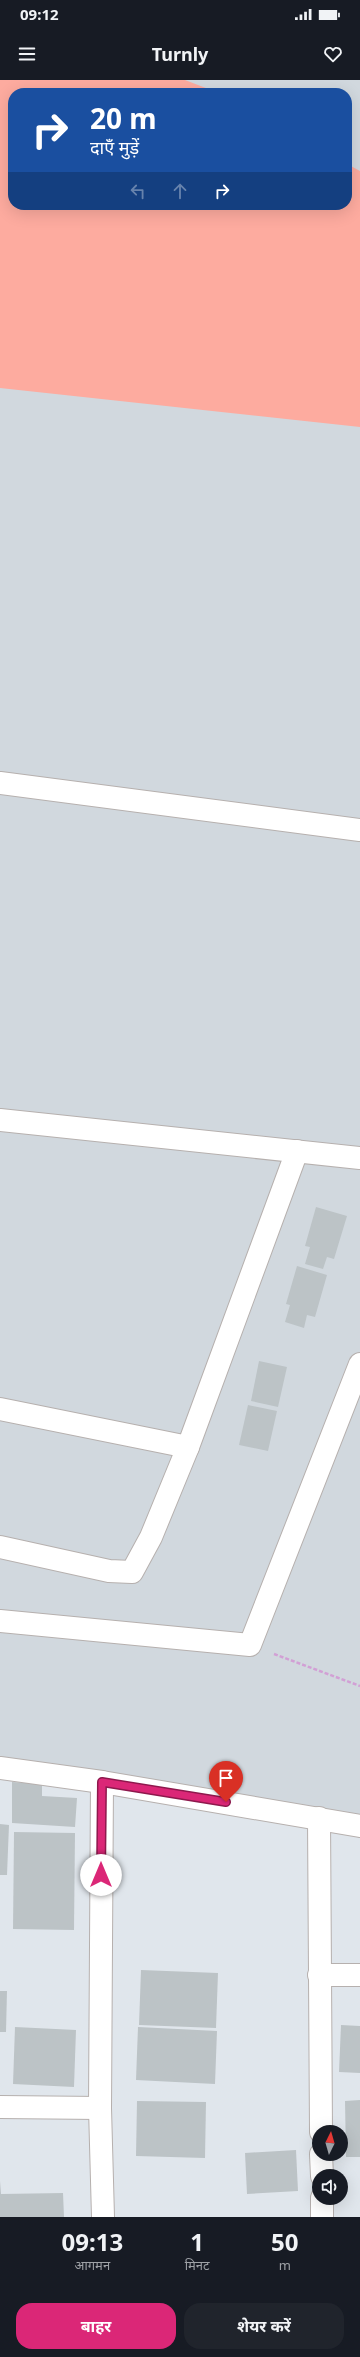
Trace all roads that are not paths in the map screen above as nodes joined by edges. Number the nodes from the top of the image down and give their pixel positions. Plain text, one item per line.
1 (0, 783) edge
2 (360, 830) edge
3 (0, 1120) edge
4 (297, 1151) junction
5 (360, 1158) edge
6 (360, 1364) edge
7 (0, 1409) edge
8 (188, 1447) junction
9 (0, 1547) edge
10 (0, 1621) edge
11 (0, 1768) edge
12 (102, 1782) junction
13 (319, 1818) junction
14 (360, 1826) edge
15 (360, 1974) edge
16 (319, 1975) junction
17 (0, 2107) edge
18 (100, 2108) junction
19 (321, 2125) edge
20 (322, 2205) edge
21 (103, 2217) edge
22 (322, 2217) edge

1 - 2 street
3 - 4 street
4 - 5 street
4 - 8 street
6 - 10 street
7 - 8 street
8 - 9 street
11 - 12 street
12 - 13 street
12 - 18 street
13 - 14 street
13 - 16 street
15 - 16 street
16 - 19 street
17 - 18 street
18 - 21 street
20 - 22 street

